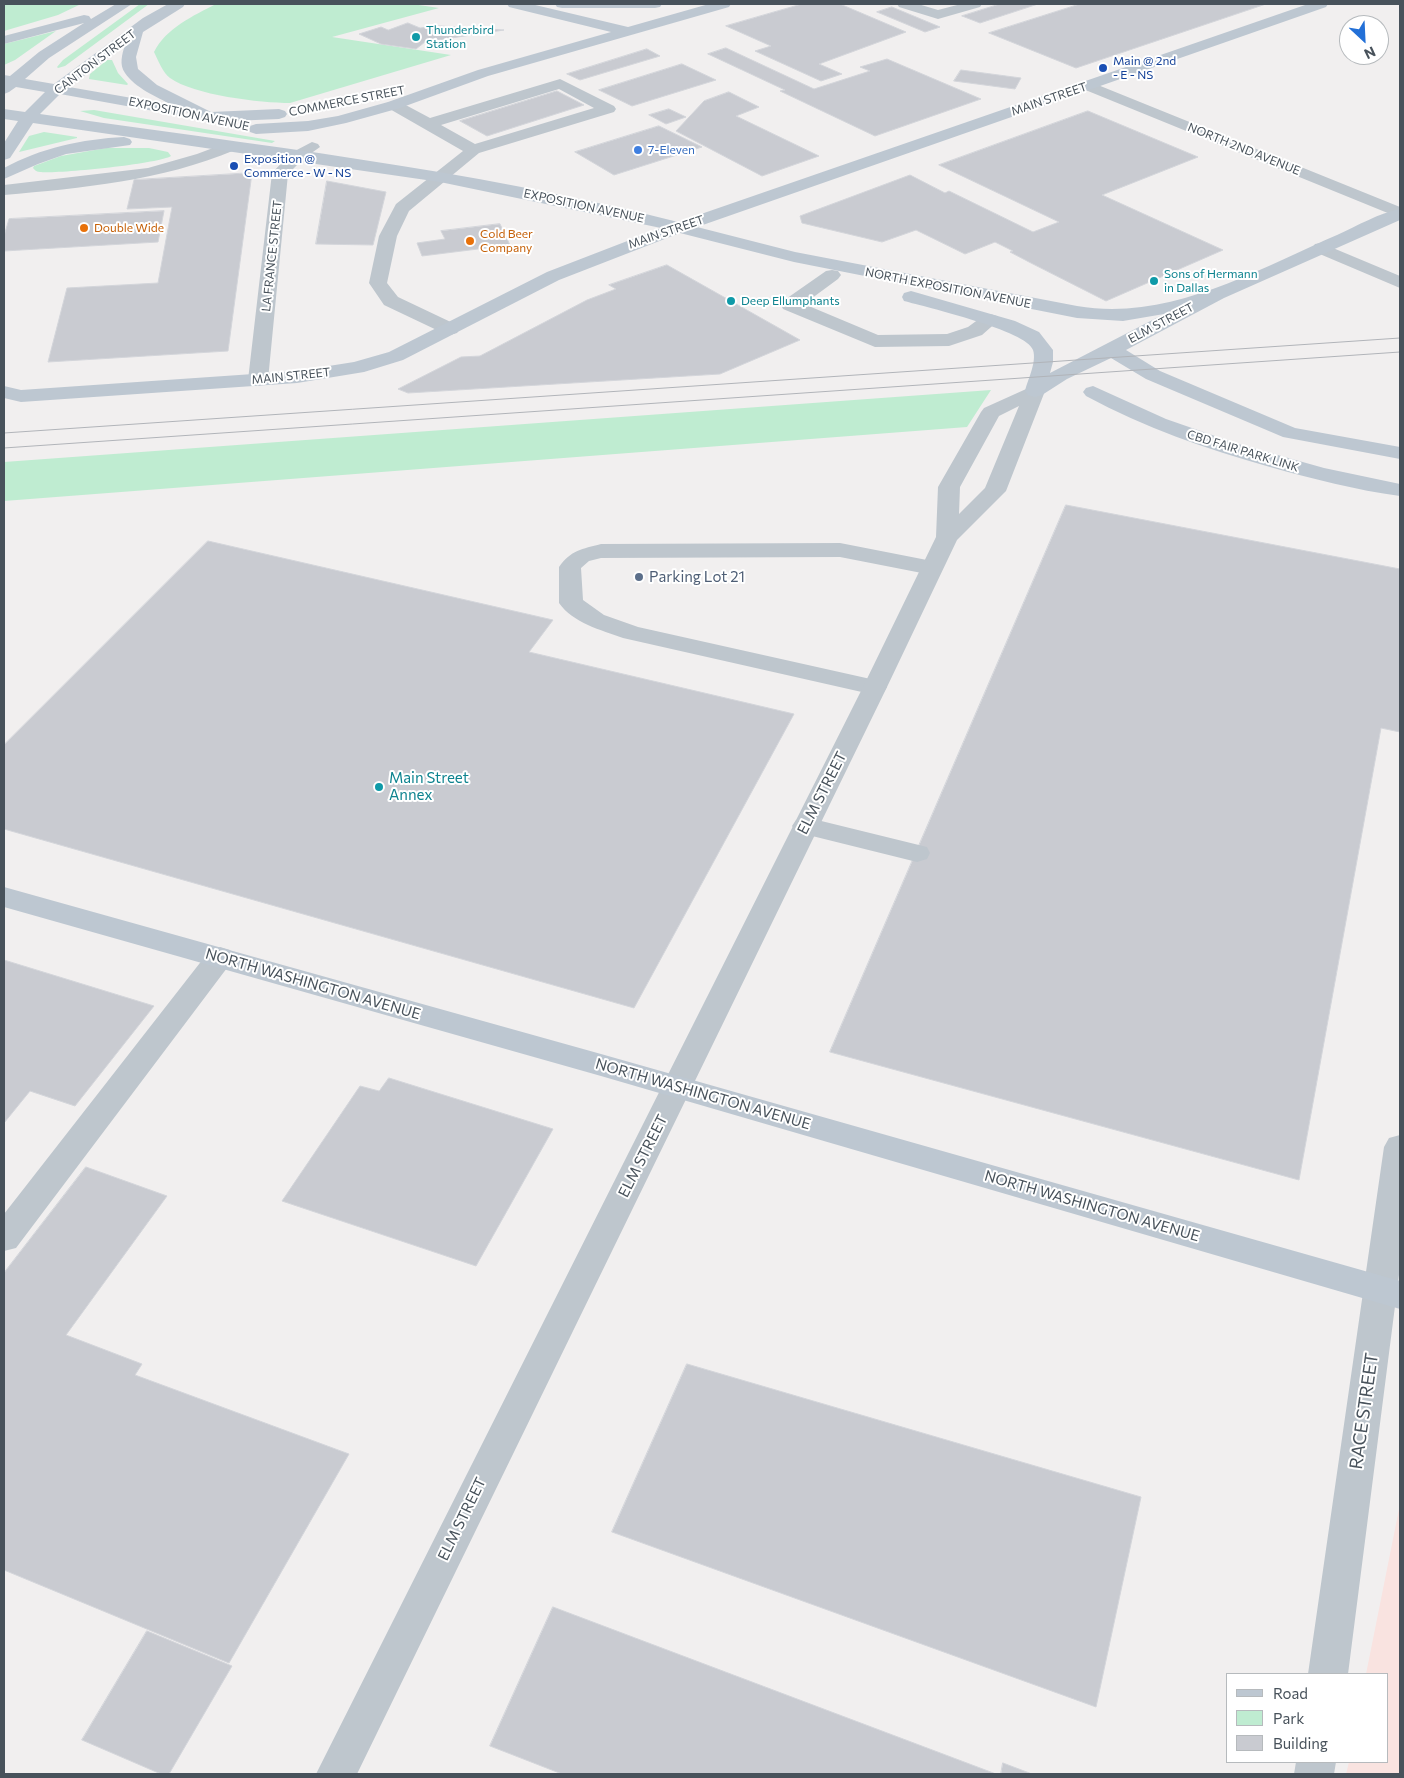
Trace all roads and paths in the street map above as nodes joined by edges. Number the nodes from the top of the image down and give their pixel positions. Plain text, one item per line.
1 (178, 4) edge
2 (514, 4) edge
3 (556, 4) edge
4 (655, 4) edge
5 (724, 4) edge
6 (904, 4) edge
7 (975, 4) edge
8 (1321, 4) edge
9 (121, 6) edge
10 (136, 32) junction
11 (629, 32) junction
12 (4, 40) edge
13 (483, 73) junction
14 (6, 83) edge
15 (1088, 86) junction
16 (58, 88) junction
17 (358, 100) dead end
18 (394, 105) junction
19 (300, 112) dead end
20 (4, 114) edge
21 (208, 117) junction
22 (28, 118) junction
23 (428, 124) junction
24 (256, 129) junction
25 (182, 140) junction
26 (230, 146) junction
27 (473, 150) junction
28 (304, 151) junction
29 (4, 155) edge
30 (4, 174) edge
31 (440, 176) junction
32 (4, 190) edge
33 (1400, 213) edge
34 (680, 227) junction
35 (1321, 248) junction
36 (794, 257) junction
37 (832, 274) junction
38 (1400, 283) edge
39 (1216, 294) junction
40 (990, 320) junction
41 (450, 329) junction
42 (1112, 350) junction
43 (258, 380) junction
44 (1035, 391) junction
45 (1093, 392) junction
46 (9, 397) edge
47 (1290, 433) junction
48 (1400, 453) edge
49 (1400, 490) edge
50 (947, 537) junction
51 (932, 568) junction
52 (875, 687) junction
53 (805, 826) junction
54 (917, 853) dead end
55 (4, 897) edge
56 (220, 957) junction
57 (677, 1088) junction
58 (1400, 1147) edge
59 (4, 1238) edge
60 (1390, 1292) edge
61 (1328, 1673) edge
62 (336, 1774) edge

1 - 10 main road, CANTON STREET
2 - 11 main road
3 - 4 main road
5 - 11 main road, COMMERCE STREET
6 - 7 street
8 - 15 main road, MAIN STREET
9 - 12 main road
9 - 14 main road, CANTON STREET
10 - 16 main road, CANTON STREET
10 - 21 main road
11 - 13 main road, COMMERCE STREET
13 - 17 main road, COMMERCE STREET
13 - 18 main road, COMMERCE STREET
14 - 16 main road, EXPOSITION AVENUE
15 - 33 street, NORTH 2ND AVENUE
15 - 34 main road, MAIN STREET
16 - 21 main road, EXPOSITION AVENUE
16 - 22 main road, CANTON STREET
18 - 23 street
18 - 24 main road, COMMERCE STREET
19 - 21 main road, COMMERCE STREET
20 - 22 main road, EXPOSITION AVENUE
21 - 24 main road, EXPOSITION AVENUE
22 - 25 main road, EXPOSITION AVENUE
22 - 29 main road, CANTON STREET
23 - 27 street
23 - 27 street
24 - 28 main road, EXPOSITION AVENUE
25 - 26 main road, EXPOSITION AVENUE
25 - 30 main road
26 - 28 main road, EXPOSITION AVENUE
26 - 32 street
27 - 31 street
28 - 31 main road, EXPOSITION AVENUE
28 - 43 street, LA FRANCE STREET
31 - 34 main road, EXPOSITION AVENUE
31 - 41 street
33 - 35 main road, ELM STREET
34 - 36 main road, NORTH EXPOSITION AVENUE
34 - 41 main road, MAIN STREET
35 - 38 street
35 - 39 main road, ELM STREET
36 - 37 main road
36 - 39 main road, NORTH EXPOSITION AVENUE
37 - 40 main road
37 - 40 street
39 - 42 main road, ELM STREET
40 - 44 main road
41 - 43 main road, MAIN STREET
42 - 44 main road, ELM STREET
42 - 47 main road, CBD FAIR PARK LINK
43 - 46 main road, MAIN STREET
44 - 45 main road, CBD FAIR PARK LINK
44 - 50 street, ELM STREET
44 - 50 street, ELM STREET
45 - 47 main road, CBD FAIR PARK LINK
45 - 49 main road, CBD FAIR PARK LINK
47 - 48 main road, CBD FAIR PARK LINK
50 - 51 street, ELM STREET
51 - 52 street, ELM STREET
51 - 52 street
52 - 53 street, ELM STREET
53 - 54 street
53 - 57 street, ELM STREET
55 - 56 main road, NORTH WASHINGTON AVENUE
56 - 57 main road, NORTH WASHINGTON AVENUE
56 - 59 street
57 - 60 main road, NORTH WASHINGTON AVENUE
57 - 62 street, ELM STREET
58 - 60 street, RACE STREET
60 - 61 street, RACE STREET

